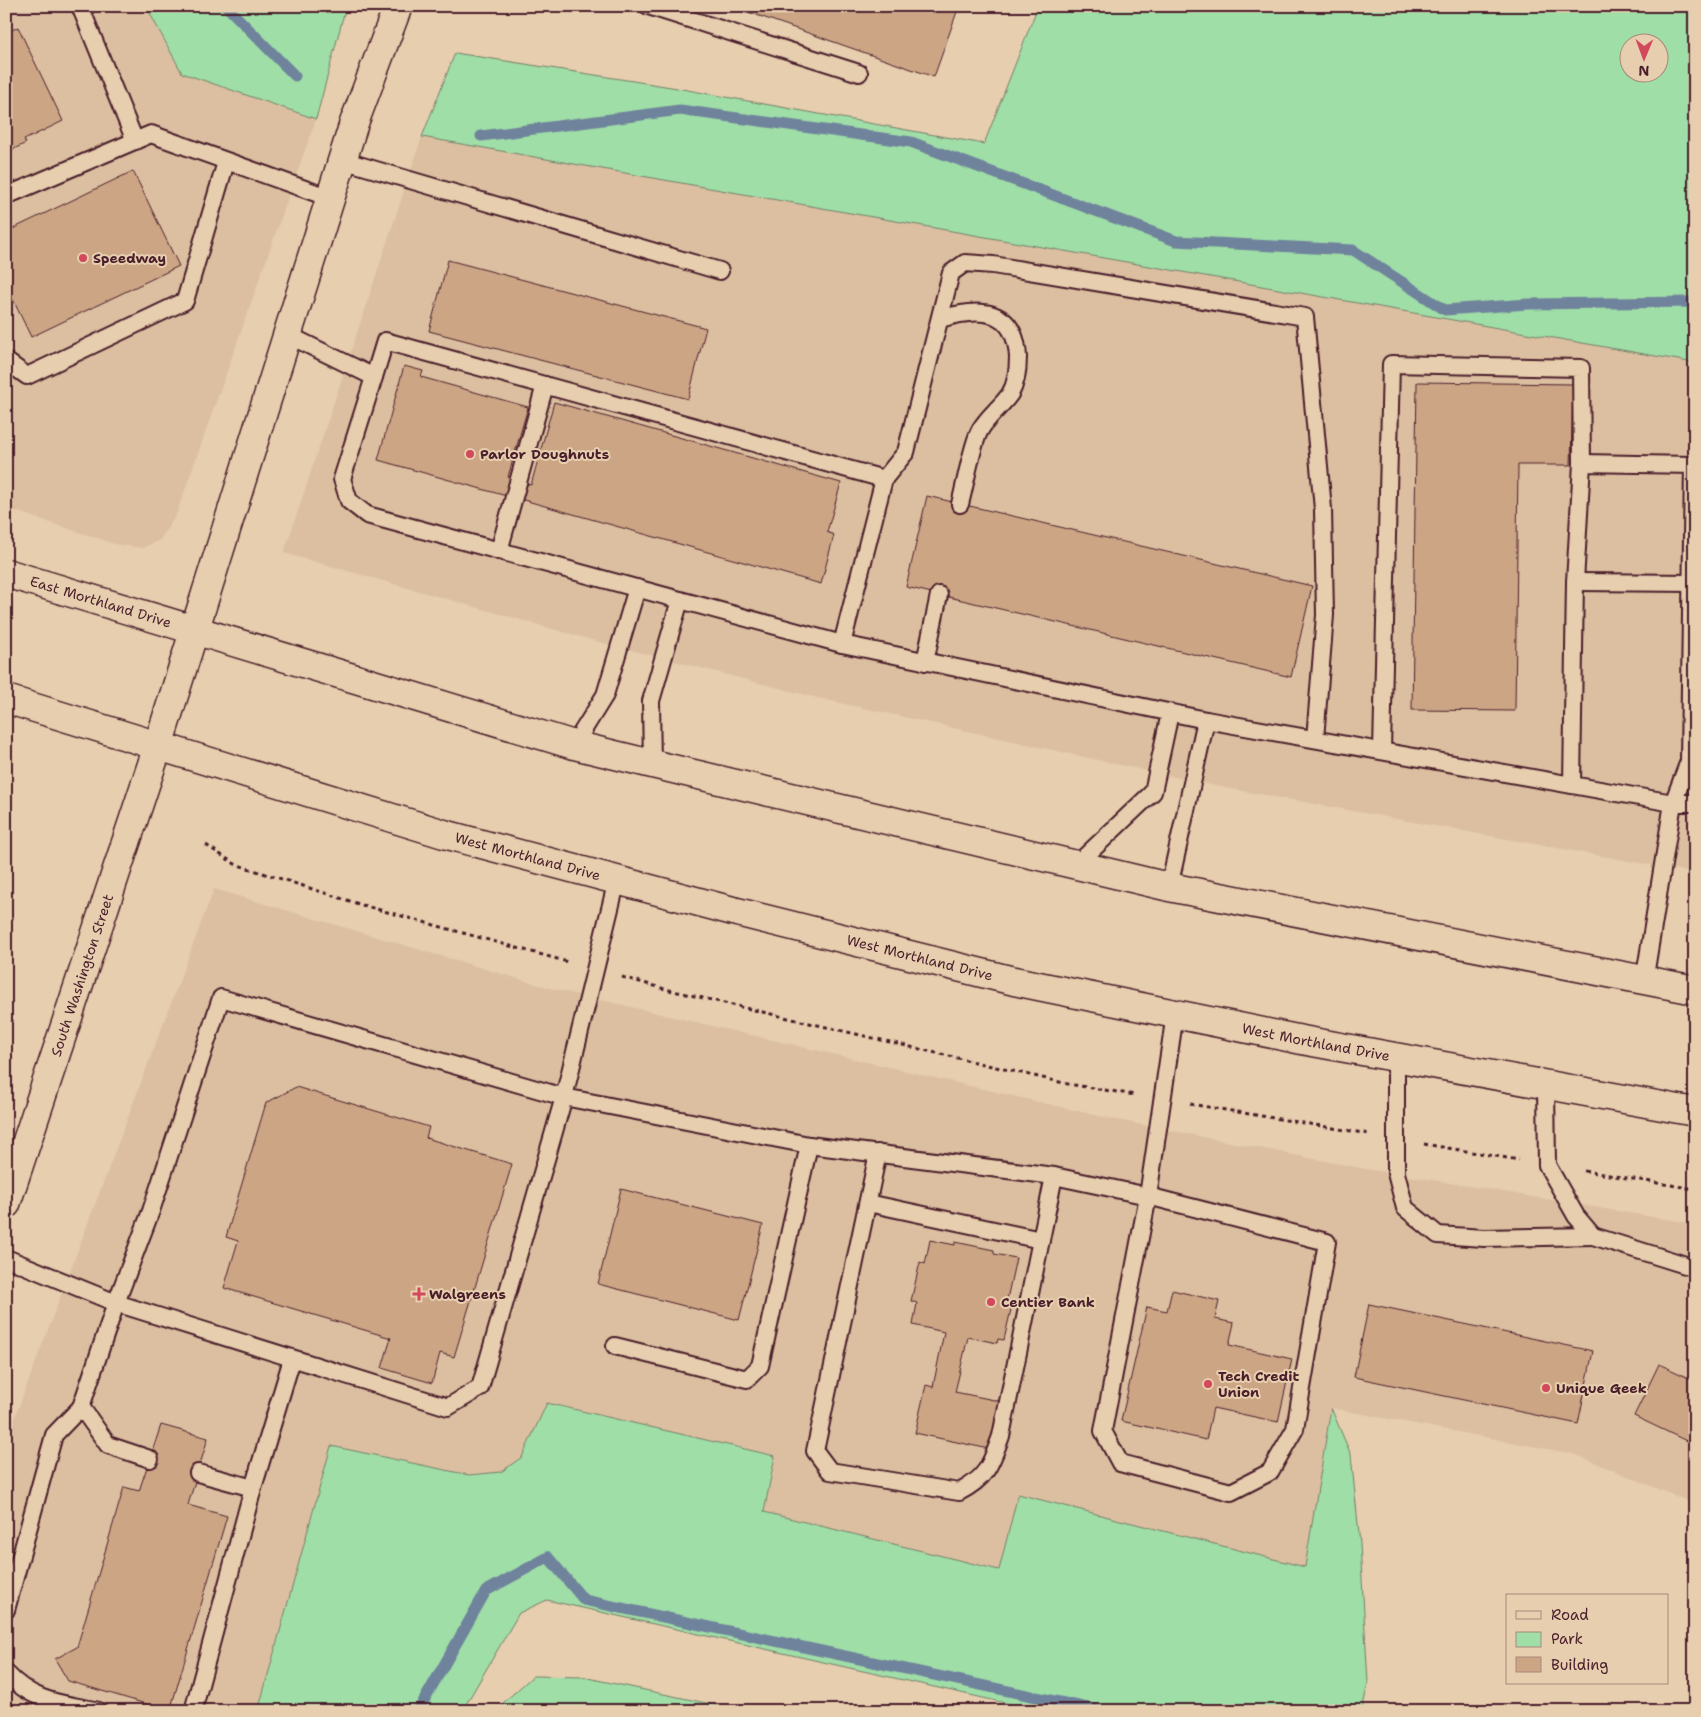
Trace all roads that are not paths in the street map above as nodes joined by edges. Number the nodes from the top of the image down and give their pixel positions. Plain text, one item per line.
1 (80, 6) edge
2 (398, 6) edge
3 (648, 6) edge
4 (859, 73) dead end
5 (135, 141) junction
6 (342, 160) junction
7 (226, 162) junction
8 (6, 196) edge
9 (330, 198) junction
10 (720, 270) dead end
11 (940, 320) junction
12 (286, 334) junction
13 (6, 361) edge
14 (374, 377) junction
15 (545, 385) junction
16 (1582, 463) junction
17 (884, 479) junction
18 (960, 504) dead end
19 (499, 551) junction
20 (6, 573) edge
21 (1575, 582) junction
22 (1693, 584) edge
23 (637, 588) junction
24 (939, 595) dead end
25 (680, 600) junction
26 (194, 631) junction
27 (842, 644) junction
28 (925, 662) junction
29 (6, 699) edge
30 (1170, 713) junction
31 (1206, 720) junction
32 (1316, 739) junction
33 (574, 745) junction
34 (158, 746) junction
35 (1382, 751) junction
36 (652, 764) junction
37 (1572, 785) junction
38 (1673, 803) junction
39 (1695, 803) edge
40 (1076, 865) junction
41 (617, 880) junction
42 (1169, 887) junction
43 (1644, 982) junction
44 (1695, 990) edge
45 (1175, 1014) junction
46 (1396, 1058) junction
47 (1546, 1086) junction
48 (564, 1097) junction
49 (1695, 1112) edge
50 (809, 1145) junction
51 (878, 1153) junction
52 (1054, 1176) junction
53 (1148, 1196) junction
54 (868, 1203) junction
55 (6, 1204) edge
56 (1594, 1236) junction
57 (1041, 1240) junction
58 (6, 1258) edge
59 (1695, 1268) edge
60 (116, 1303) junction
61 (615, 1346) dead end
62 (292, 1359) junction
63 (81, 1407) junction
64 (150, 1459) dead end
65 (198, 1473) dead end
66 (252, 1488) junction
67 (6, 1610) edge
68 (6, 1673) edge
69 (99, 1711) edge
70 (192, 1711) edge

1 - 5 lane
2 - 6 main road, South Washington Street
3 - 4 lane
5 - 7 lane
5 - 8 lane
6 - 9 main road, South Washington Street
6 - 10 lane
7 - 9 lane
7 - 13 lane
9 - 12 main road, South Washington Street
11 - 17 lane
11 - 18 lane
11 - 32 lane
12 - 14 lane
12 - 26 main road, South Washington Street
14 - 15 lane
14 - 19 lane
15 - 17 lane
15 - 19 lane
16 - 21 lane
16 - 22 lane
16 - 35 lane
17 - 27 lane
19 - 23 lane
20 - 26 main road, East Morthland Drive
21 - 22 lane
21 - 37 lane
22 - 38 lane
23 - 25 lane
23 - 33 lane
24 - 28 lane
25 - 27 lane
25 - 36 lane
26 - 33 main road
26 - 34 main road, South Washington Street
27 - 28 lane
28 - 30 lane
29 - 34 main road
30 - 31 lane
30 - 40 lane
31 - 32 lane
31 - 42 lane
32 - 35 lane
33 - 36 main road
34 - 41 main road, West Morthland Drive
34 - 55 main road, South Washington Street
35 - 37 lane
36 - 40 main road
37 - 38 lane
38 - 39 lane
38 - 43 lane
40 - 42 main road
41 - 45 main road, West Morthland Drive
41 - 48 lane
42 - 43 main road
43 - 44 main road
45 - 46 main road, West Morthland Drive
45 - 53 lane
46 - 47 main road, West Morthland Drive
46 - 56 lane
47 - 49 main road, West Morthland Drive
47 - 56 lane
48 - 50 lane
48 - 60 lane
48 - 62 lane
50 - 51 lane
50 - 61 lane
51 - 52 lane
51 - 54 lane
52 - 53 lane
52 - 57 lane
53 - 53 lane
54 - 57 lane
54 - 57 lane
56 - 59 lane
58 - 60 lane
60 - 62 lane
60 - 63 lane
62 - 66 lane
63 - 64 lane
63 - 67 lane
65 - 66 lane
66 - 70 lane
68 - 69 lane

